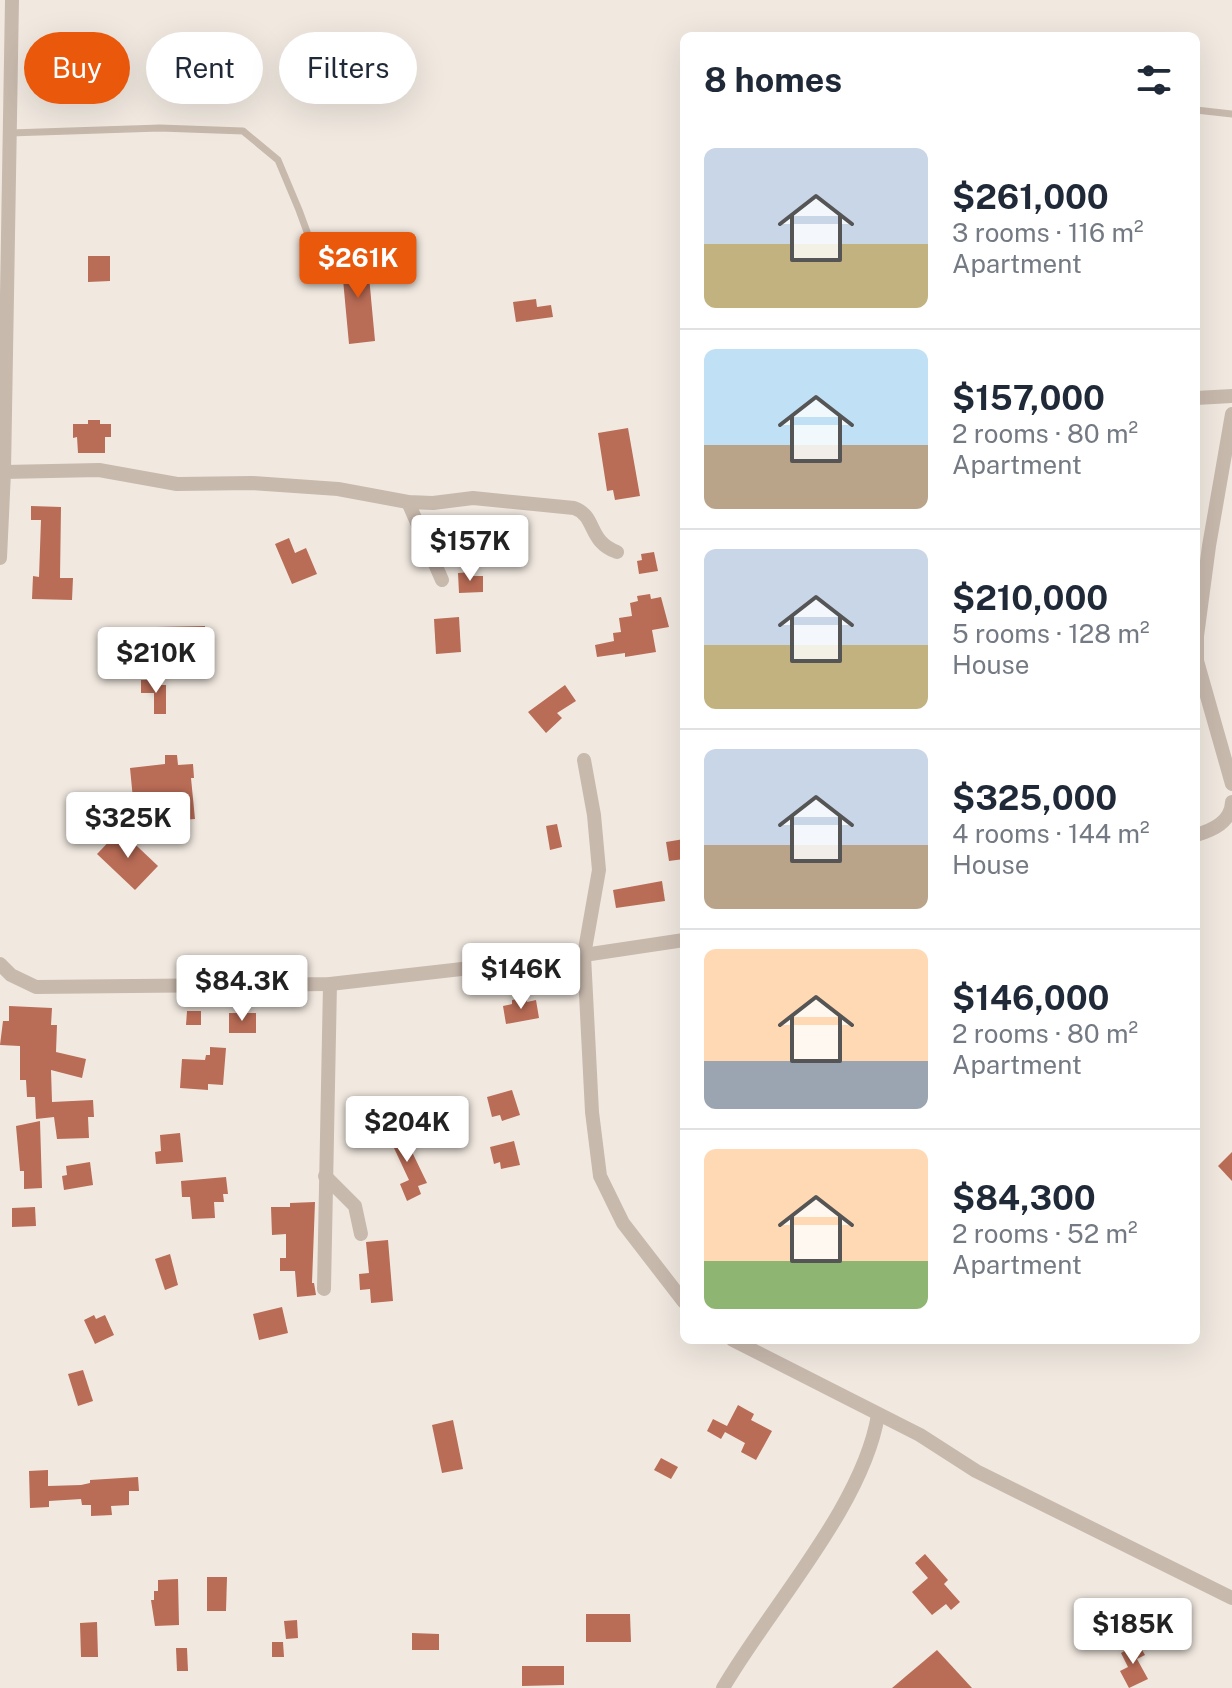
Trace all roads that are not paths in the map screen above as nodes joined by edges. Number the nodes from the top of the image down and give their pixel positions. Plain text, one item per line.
1 (12, 0) edge
2 (1200, 110) edge
3 (1232, 114) edge
4 (10, 133) junction
5 (318, 262) dead end
6 (1232, 396) edge
7 (1200, 398) edge
8 (1232, 414) edge
9 (4, 472) junction
10 (408, 502) junction
11 (617, 552) dead end
12 (0, 558) edge
13 (442, 580) dead end
14 (1200, 614) edge
15 (1200, 672) edge
16 (584, 760) dead end
17 (1232, 784) edge
18 (1232, 802) edge
19 (1232, 811) edge
20 (1200, 833) edge
21 (680, 941) edge
22 (584, 955) junction
23 (0, 964) edge
24 (330, 984) junction
25 (325, 1176) junction
26 (361, 1234) dead end
27 (324, 1289) dead end
28 (680, 1297) edge
29 (741, 1344) edge
30 (878, 1415) junction
31 (1232, 1598) edge
32 (723, 1688) edge

1 - 4 street
2 - 3 lane
4 - 5 lane
4 - 9 street
6 - 7 street
8 - 14 street
9 - 10 street
9 - 12 street
10 - 11 street
10 - 13 street
15 - 17 street
16 - 22 street
18 - 19 street
19 - 20 street
21 - 22 street
22 - 24 street
22 - 28 street
23 - 24 street
24 - 25 street
25 - 26 street
25 - 27 street
29 - 30 street
30 - 31 street
30 - 32 street

